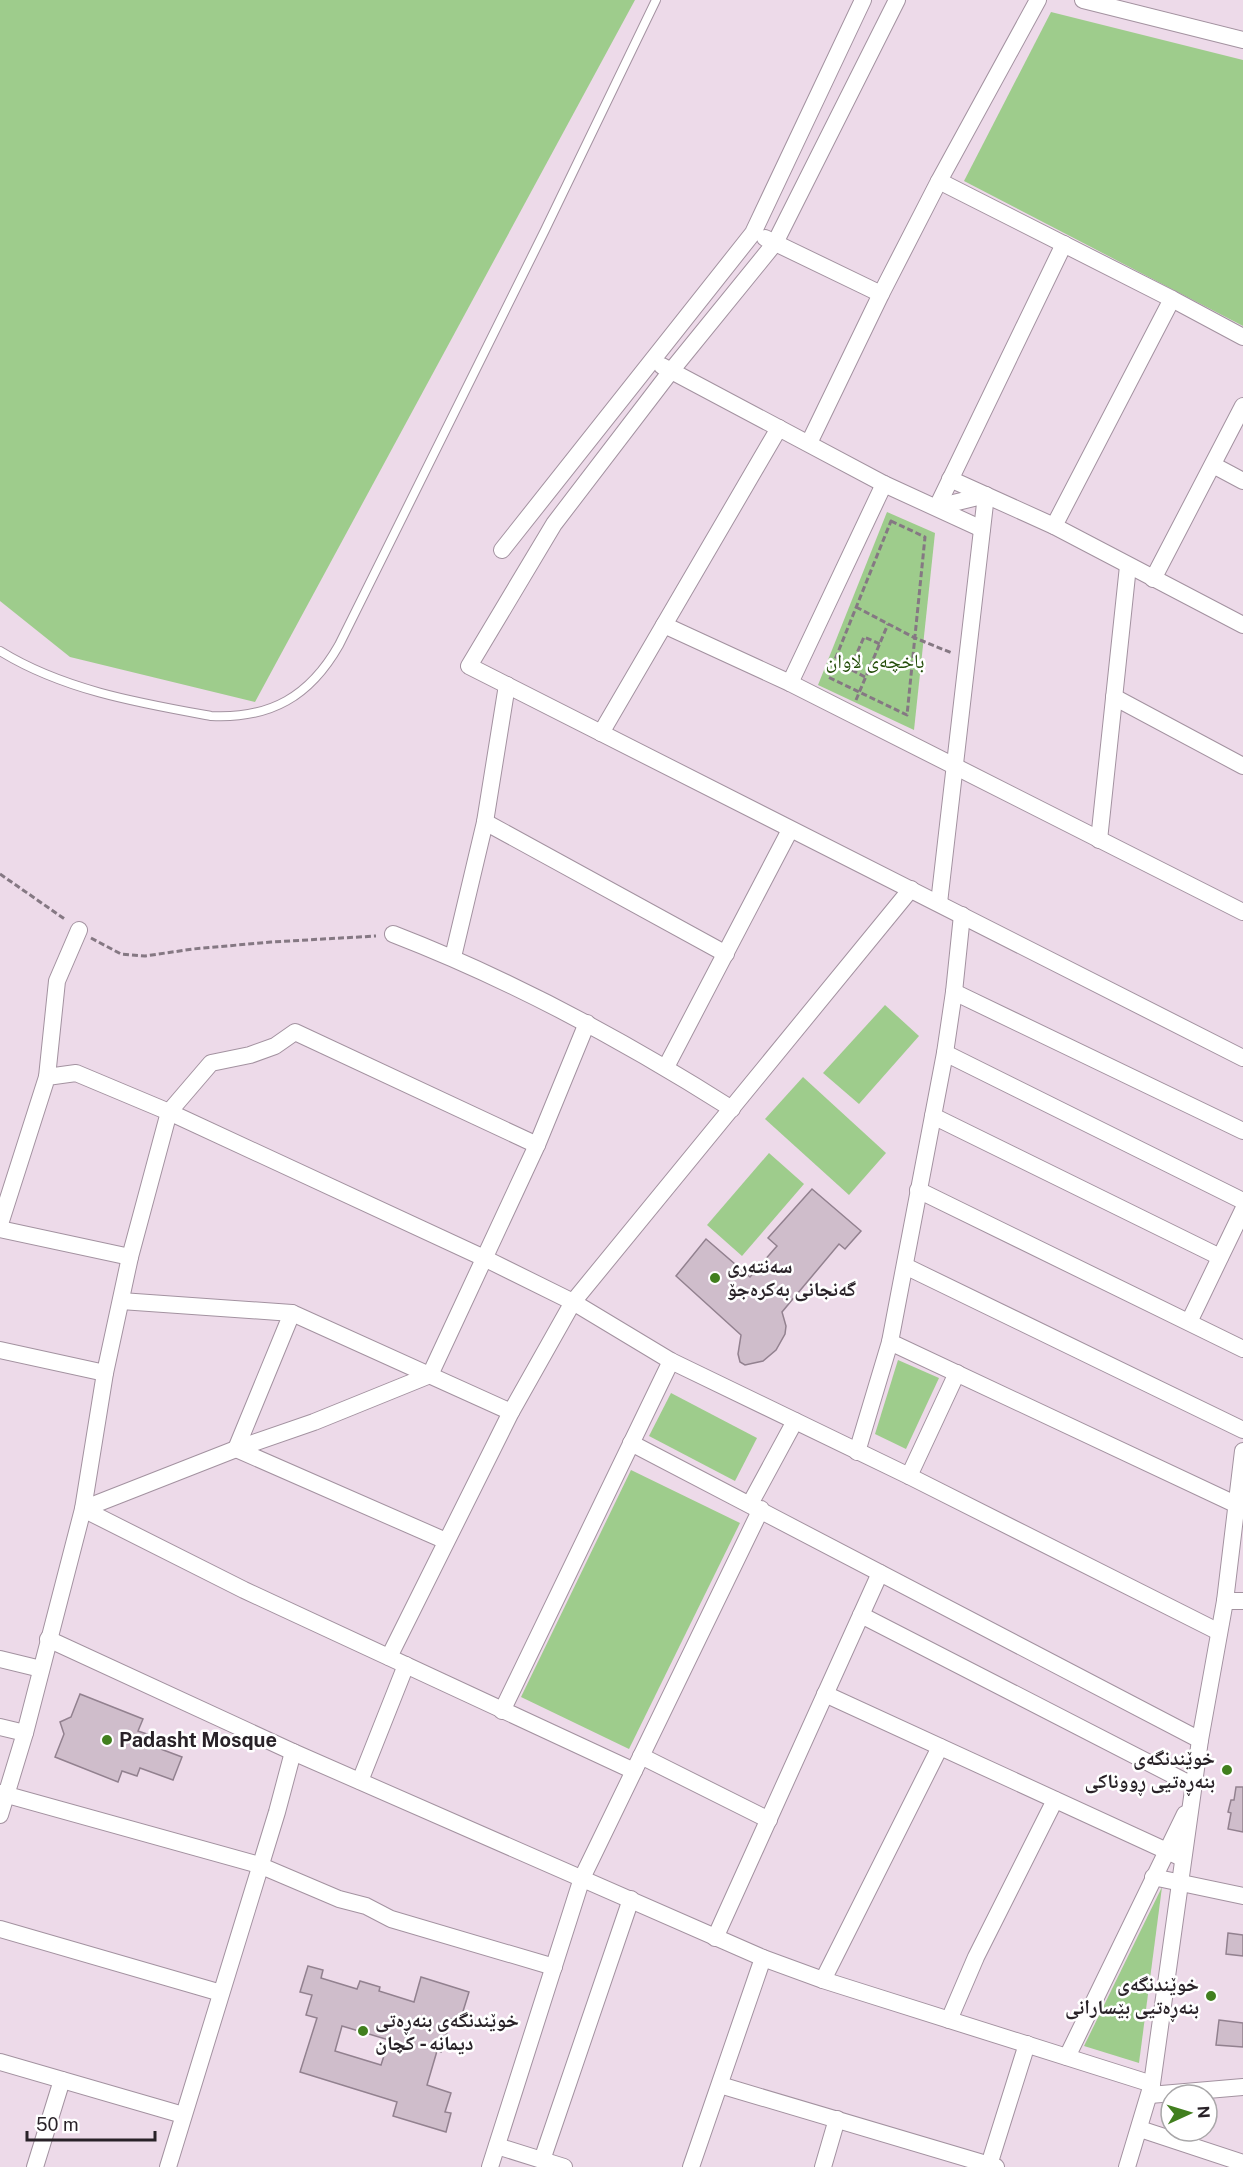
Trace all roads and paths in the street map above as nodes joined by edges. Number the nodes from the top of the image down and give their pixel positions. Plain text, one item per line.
1 (656, 0) edge
2 (863, 0) edge
3 (897, 0) edge
4 (1038, 0) edge
5 (1083, 0) edge
6 (1243, 40) edge
7 (939, 181) junction
8 (753, 232) junction
9 (775, 243) junction
10 (1064, 244) junction
11 (881, 294) junction
12 (1172, 299) junction
13 (1243, 338) edge
14 (651, 359) junction
15 (671, 371) junction
16 (1243, 406) edge
17 (779, 428) junction
18 (809, 443) junction
19 (1213, 465) junction
20 (950, 479) junction
21 (1243, 481) edge
22 (884, 484) junction
23 (986, 495) junction
24 (964, 501) junction
25 (937, 507) junction
26 (1054, 526) junction
27 (982, 529) junction
28 (502, 550) dead end
29 (1128, 566) junction
30 (1154, 579) junction
31 (856, 607) junction
32 (888, 624) junction
33 (1243, 624) edge
34 (664, 625) junction
35 (915, 638) junction
36 (880, 644) junction
37 (0, 651) edge
38 (967, 658) junction
39 (866, 678) junction
40 (790, 683) junction
41 (507, 685) junction
42 (859, 692) junction
43 (1114, 697) junction
44 (601, 733) junction
45 (1243, 766) edge
46 (955, 767) junction
47 (485, 822) junction
48 (790, 830) junction
49 (1099, 840) junction
50 (0, 874) edge
51 (911, 889) junction
52 (939, 903) junction
53 (1243, 912) edge
54 (962, 915) junction
55 (79, 930) junction
56 (393, 934) joint
57 (726, 954) junction
58 (453, 957) junction
59 (954, 992) junction
60 (586, 1023) junction
61 (945, 1053) junction
62 (1243, 1058) edge
63 (666, 1067) junction
64 (47, 1077) junction
65 (732, 1109) junction
66 (169, 1112) junction
67 (933, 1116) junction
68 (1243, 1131) edge
69 (537, 1145) junction
70 (918, 1190) junction
71 (1243, 1201) edge
72 (1243, 1210) edge
73 (0, 1226) edge
74 (130, 1257) junction
75 (1220, 1257) junction
76 (484, 1258) junction
77 (905, 1266) junction
78 (121, 1301) junction
79 (573, 1302) junction
80 (292, 1313) junction
81 (1189, 1322) junction
82 (890, 1342) junction
83 (1243, 1349) edge
84 (0, 1350) edge
85 (671, 1361) junction
86 (105, 1373) junction
87 (957, 1373) junction
88 (430, 1375) junction
89 (511, 1412) junction
90 (795, 1421) junction
91 (1243, 1430) edge
92 (631, 1443) junction
93 (236, 1449) junction
94 (1243, 1451) edge
95 (857, 1452) junction
96 (909, 1476) junction
97 (1236, 1504) junction
98 (756, 1506) junction
99 (83, 1509) junction
100 (446, 1541) junction
101 (880, 1573) junction
102 (1225, 1601) junction
103 (1243, 1601) edge
104 (861, 1616) junction
105 (1220, 1632) junction
106 (48, 1639) junction
107 (389, 1657) junction
108 (0, 1659) edge
109 (406, 1665) junction
110 (41, 1669) junction
111 (825, 1694) junction
112 (502, 1711) junction
113 (0, 1727) edge
114 (25, 1733) junction
115 (1200, 1740) junction
116 (940, 1747) junction
117 (293, 1752) junction
118 (638, 1763) junction
119 (360, 1781) junction
120 (3, 1794) edge
121 (1192, 1794) junction
122 (1055, 1800) junction
123 (0, 1815) edge
124 (768, 1820) junction
125 (1166, 1850) junction
126 (1182, 1858) junction
127 (259, 1865) junction
128 (1153, 1877) junction
129 (582, 1878) junction
130 (1180, 1884) junction
131 (1243, 1896) edge
132 (631, 1899) junction
133 (0, 1929) edge
134 (715, 1938) junction
135 (763, 1958) junction
136 (554, 1967) junction
137 (823, 1980) junction
138 (221, 1993) junction
139 (949, 2020) junction
140 (1027, 2044) junction
141 (1066, 2057) junction
142 (0, 2062) edge
143 (62, 2080) junction
144 (720, 2085) junction
145 (1243, 2087) edge
146 (1151, 2089) junction
147 (183, 2115) junction
148 (837, 2119) junction
149 (1140, 2129) junction
150 (497, 2146) junction
151 (542, 2160) junction
152 (1243, 2163) edge
153 (993, 2166) edge
154 (35, 2167) edge
155 (168, 2167) edge
156 (490, 2167) edge
157 (564, 2167) edge
158 (691, 2167) edge
159 (824, 2167) edge
160 (1127, 2167) edge

1 - 37 lane
2 - 8 street
3 - 9 street
4 - 7 street
5 - 6 street
7 - 10 street
7 - 11 street
8 - 9 street
8 - 14 street
9 - 11 street
9 - 15 street
10 - 12 street
10 - 20 street
11 - 18 street
12 - 13 street
12 - 26 street
14 - 15 street
14 - 28 street
15 - 17 street
15 - 41 street
16 - 19 street
17 - 18 street
17 - 34 street
18 - 22 street
19 - 21 street
19 - 30 street
20 - 23 street
20 - 24 street
20 - 25 street
22 - 25 street
22 - 40 street
23 - 24 street
23 - 26 street
23 - 27 street
24 - 25 street
24 - 27 street
25 - 27 street
26 - 29 street
27 - 38 street
29 - 30 street
29 - 43 street
30 - 33 street
31 - 32 path
31 - 35 path
31 - 42 path
32 - 35 path
32 - 36 path
34 - 40 street
34 - 44 street
35 - 38 path
35 - 42 path
36 - 39 path
36 - 39 path
38 - 46 street
39 - 42 path
40 - 46 street
41 - 44 street
41 - 47 street
43 - 45 street
43 - 49 street
44 - 48 street
46 - 49 street
46 - 52 street
47 - 57 street
47 - 58 street
48 - 51 street
48 - 57 street
49 - 53 street
50 - 55 path
51 - 52 street
51 - 65 street
52 - 54 street
54 - 59 street
54 - 62 street
55 - 56 path
55 - 64 street
56 - 58 street
57 - 63 street
58 - 60 street
59 - 61 street
59 - 68 street
60 - 63 street
60 - 69 street
61 - 67 street
61 - 71 street
63 - 65 street
64 - 66 street
64 - 73 street
65 - 79 street
66 - 69 street
66 - 74 street
66 - 76 street
67 - 70 street
67 - 75 street
69 - 76 street
70 - 77 street
70 - 81 street
72 - 75 street
73 - 74 street
74 - 78 street
75 - 81 street
76 - 79 street
76 - 88 street
77 - 82 street
77 - 91 street
78 - 80 street
78 - 86 street
79 - 85 street
79 - 89 street
80 - 88 street
80 - 93 street
81 - 83 street
82 - 87 street
82 - 95 street
84 - 86 street
85 - 90 street
85 - 92 street
86 - 99 street
87 - 96 street
87 - 97 street
88 - 89 street
88 - 93 street
89 - 100 street
90 - 95 street
90 - 98 street
92 - 98 street
92 - 112 street
93 - 99 street
93 - 100 street
94 - 97 street
95 - 96 street
96 - 105 street
97 - 102 street
98 - 101 street
98 - 118 street
99 - 106 street
99 - 107 street
100 - 107 street
101 - 104 street
101 - 115 street
102 - 103 street
102 - 105 street
104 - 111 street
104 - 121 street
105 - 115 street
106 - 110 street
106 - 117 street
107 - 109 street
108 - 110 street
109 - 112 street
109 - 119 street
110 - 114 street
111 - 116 street
111 - 124 street
112 - 118 street
113 - 114 street
114 - 120 street
115 - 121 street
116 - 122 street
116 - 137 street
117 - 119 street
117 - 127 street
118 - 124 street
118 - 129 street
119 - 129 street
120 - 123 street
120 - 127 street
121 - 125 street
121 - 126 street
122 - 125 street
122 - 139 street
124 - 134 street
125 - 126 street
125 - 128 street
126 - 130 street
127 - 136 street
127 - 138 street
128 - 130 street
128 - 141 street
129 - 132 street
129 - 136 street
130 - 131 street
130 - 146 street
132 - 134 street
132 - 151 street
133 - 138 street
134 - 135 street
135 - 137 street
135 - 144 street
136 - 150 street
137 - 139 street
138 - 147 street
139 - 140 street
140 - 141 street
140 - 153 street
141 - 146 street
142 - 143 street
143 - 147 street
143 - 154 street
144 - 148 street
144 - 158 street
145 - 146 street
146 - 149 street
147 - 155 street
148 - 153 street
148 - 159 street
149 - 152 street
149 - 160 street
150 - 151 street
150 - 156 street
151 - 157 street

